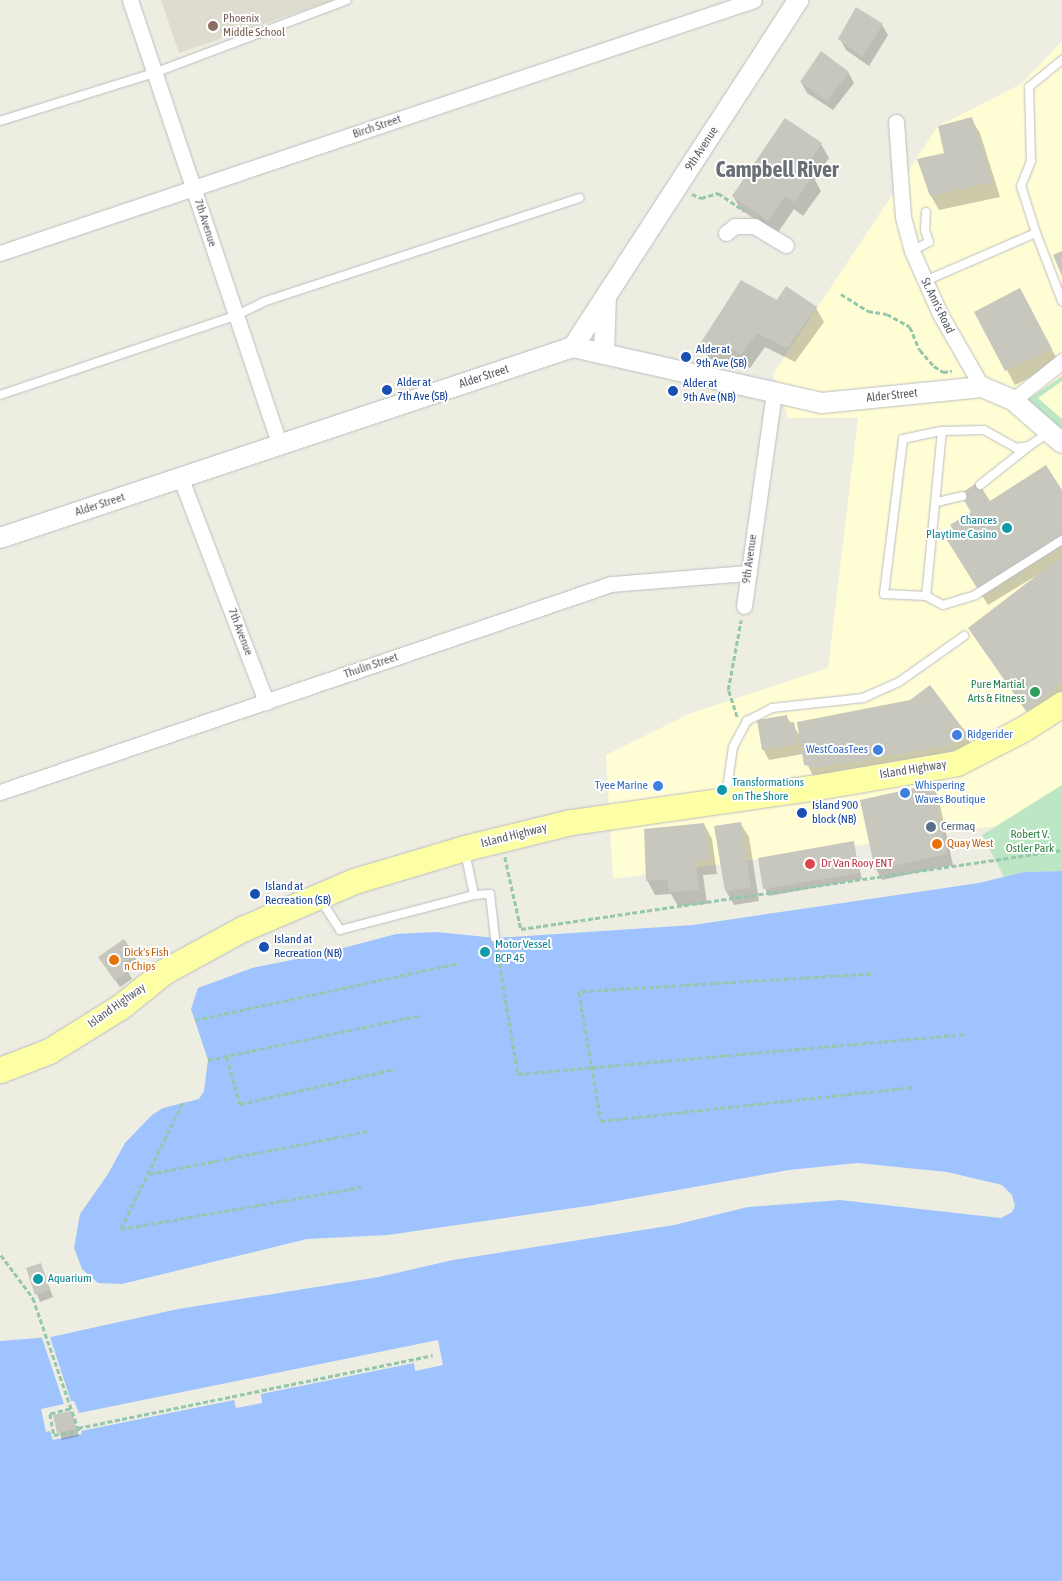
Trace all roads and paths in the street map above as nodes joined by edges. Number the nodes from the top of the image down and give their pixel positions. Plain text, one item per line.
1 (130, 0) edge
2 (347, 0) edge
3 (754, 0) edge
4 (798, 0) edge
5 (1062, 60) edge
6 (154, 73) junction
7 (0, 121) edge
8 (896, 122) dead end
9 (677, 187) junction
10 (193, 188) junction
11 (580, 198) dead end
12 (926, 212) dead end
13 (749, 214) dead end
14 (726, 233) dead end
15 (1036, 233) junction
16 (786, 245) dead end
17 (912, 251) junction
18 (0, 253) edge
19 (924, 281) junction
20 (841, 294) dead end
21 (606, 297) junction
22 (1062, 301) edge
23 (235, 316) junction
24 (573, 347) junction
25 (604, 353) junction
26 (1062, 361) edge
27 (971, 371) junction
28 (982, 387) junction
29 (774, 393) junction
30 (0, 394) edge
31 (1013, 400) junction
32 (942, 431) junction
33 (1056, 437) edge
34 (280, 445) junction
35 (1029, 446) junction
36 (181, 479) junction
37 (980, 485) dead end
38 (962, 496) dead end
39 (937, 502) junction
40 (0, 538) edge
41 (1062, 540) edge
42 (749, 573) junction
43 (926, 596) junction
44 (744, 606) joint
45 (964, 636) dead end
46 (266, 702) junction
47 (1062, 704) edge
48 (744, 726) junction
49 (0, 792) edge
50 (726, 801) junction
51 (502, 839) junction
52 (465, 848) junction
53 (1062, 850) edge
54 (474, 895) junction
55 (318, 896) junction
56 (496, 938) joint
57 (458, 963) dead end
58 (871, 974) dead end
59 (421, 1015) dead end
60 (195, 1020) dead end
61 (964, 1034) dead end
62 (227, 1056) junction
63 (208, 1060) dead end
64 (396, 1069) dead end
65 (0, 1070) edge
66 (914, 1087) dead end
67 (184, 1103) dead end
68 (368, 1131) dead end
69 (148, 1174) junction
70 (362, 1187) dead end
71 (1, 1256) edge
72 (433, 1355) dead end
73 (70, 1409) junction
74 (78, 1428) junction

1 - 6 street, 7th Avenue
2 - 6 lane
3 - 10 street, Birch Street
4 - 9 street, 9th Avenue
5 - 15 lane
6 - 7 lane
6 - 10 street, 7th Avenue
8 - 17 street, St. Ann's Road
9 - 13 path
9 - 21 street, 9th Avenue
10 - 18 street, Birch Street
10 - 23 street, 7th Avenue
11 - 23 lane
12 - 17 lane
14 - 16 street
15 - 19 lane
15 - 22 lane
17 - 19 street, St. Ann's Road
19 - 27 street, St. Ann's Road
20 - 27 path
21 - 24 street, 9th Avenue
21 - 25 street
23 - 30 lane
23 - 34 street, 7th Avenue
24 - 25 street, Alder Street
24 - 34 street, Alder Street
25 - 29 street, Alder Street
26 - 31 street
27 - 28 street, St. Ann's Road
28 - 29 street, Alder Street
28 - 31 street
29 - 42 street, 9th Avenue
31 - 33 street
32 - 35 lane
32 - 39 lane
32 - 43 lane
33 - 35 lane
34 - 36 street, Alder Street
35 - 37 lane
36 - 40 street, Alder Street
36 - 46 street, 7th Avenue
38 - 39 lane
39 - 43 lane
41 - 43 lane
42 - 44 street, 9th Avenue
42 - 46 street, Thulin Street
44 - 48 path
45 - 48 lane
46 - 49 street, Thulin Street
47 - 50 main road, Island Highway
48 - 50 lane
50 - 51 main road, Island Highway
51 - 52 main road, Island Highway
51 - 53 path
52 - 54 lane
52 - 55 main road, Island Highway
54 - 55 lane
54 - 56 lane
55 - 65 main road, Island Highway
56 - 61 path
57 - 60 path
58 - 66 path
59 - 62 path
62 - 63 path
62 - 64 path
67 - 69 path
68 - 69 path
69 - 70 path
71 - 73 path
72 - 74 path
73 - 74 path
73 - 74 path

